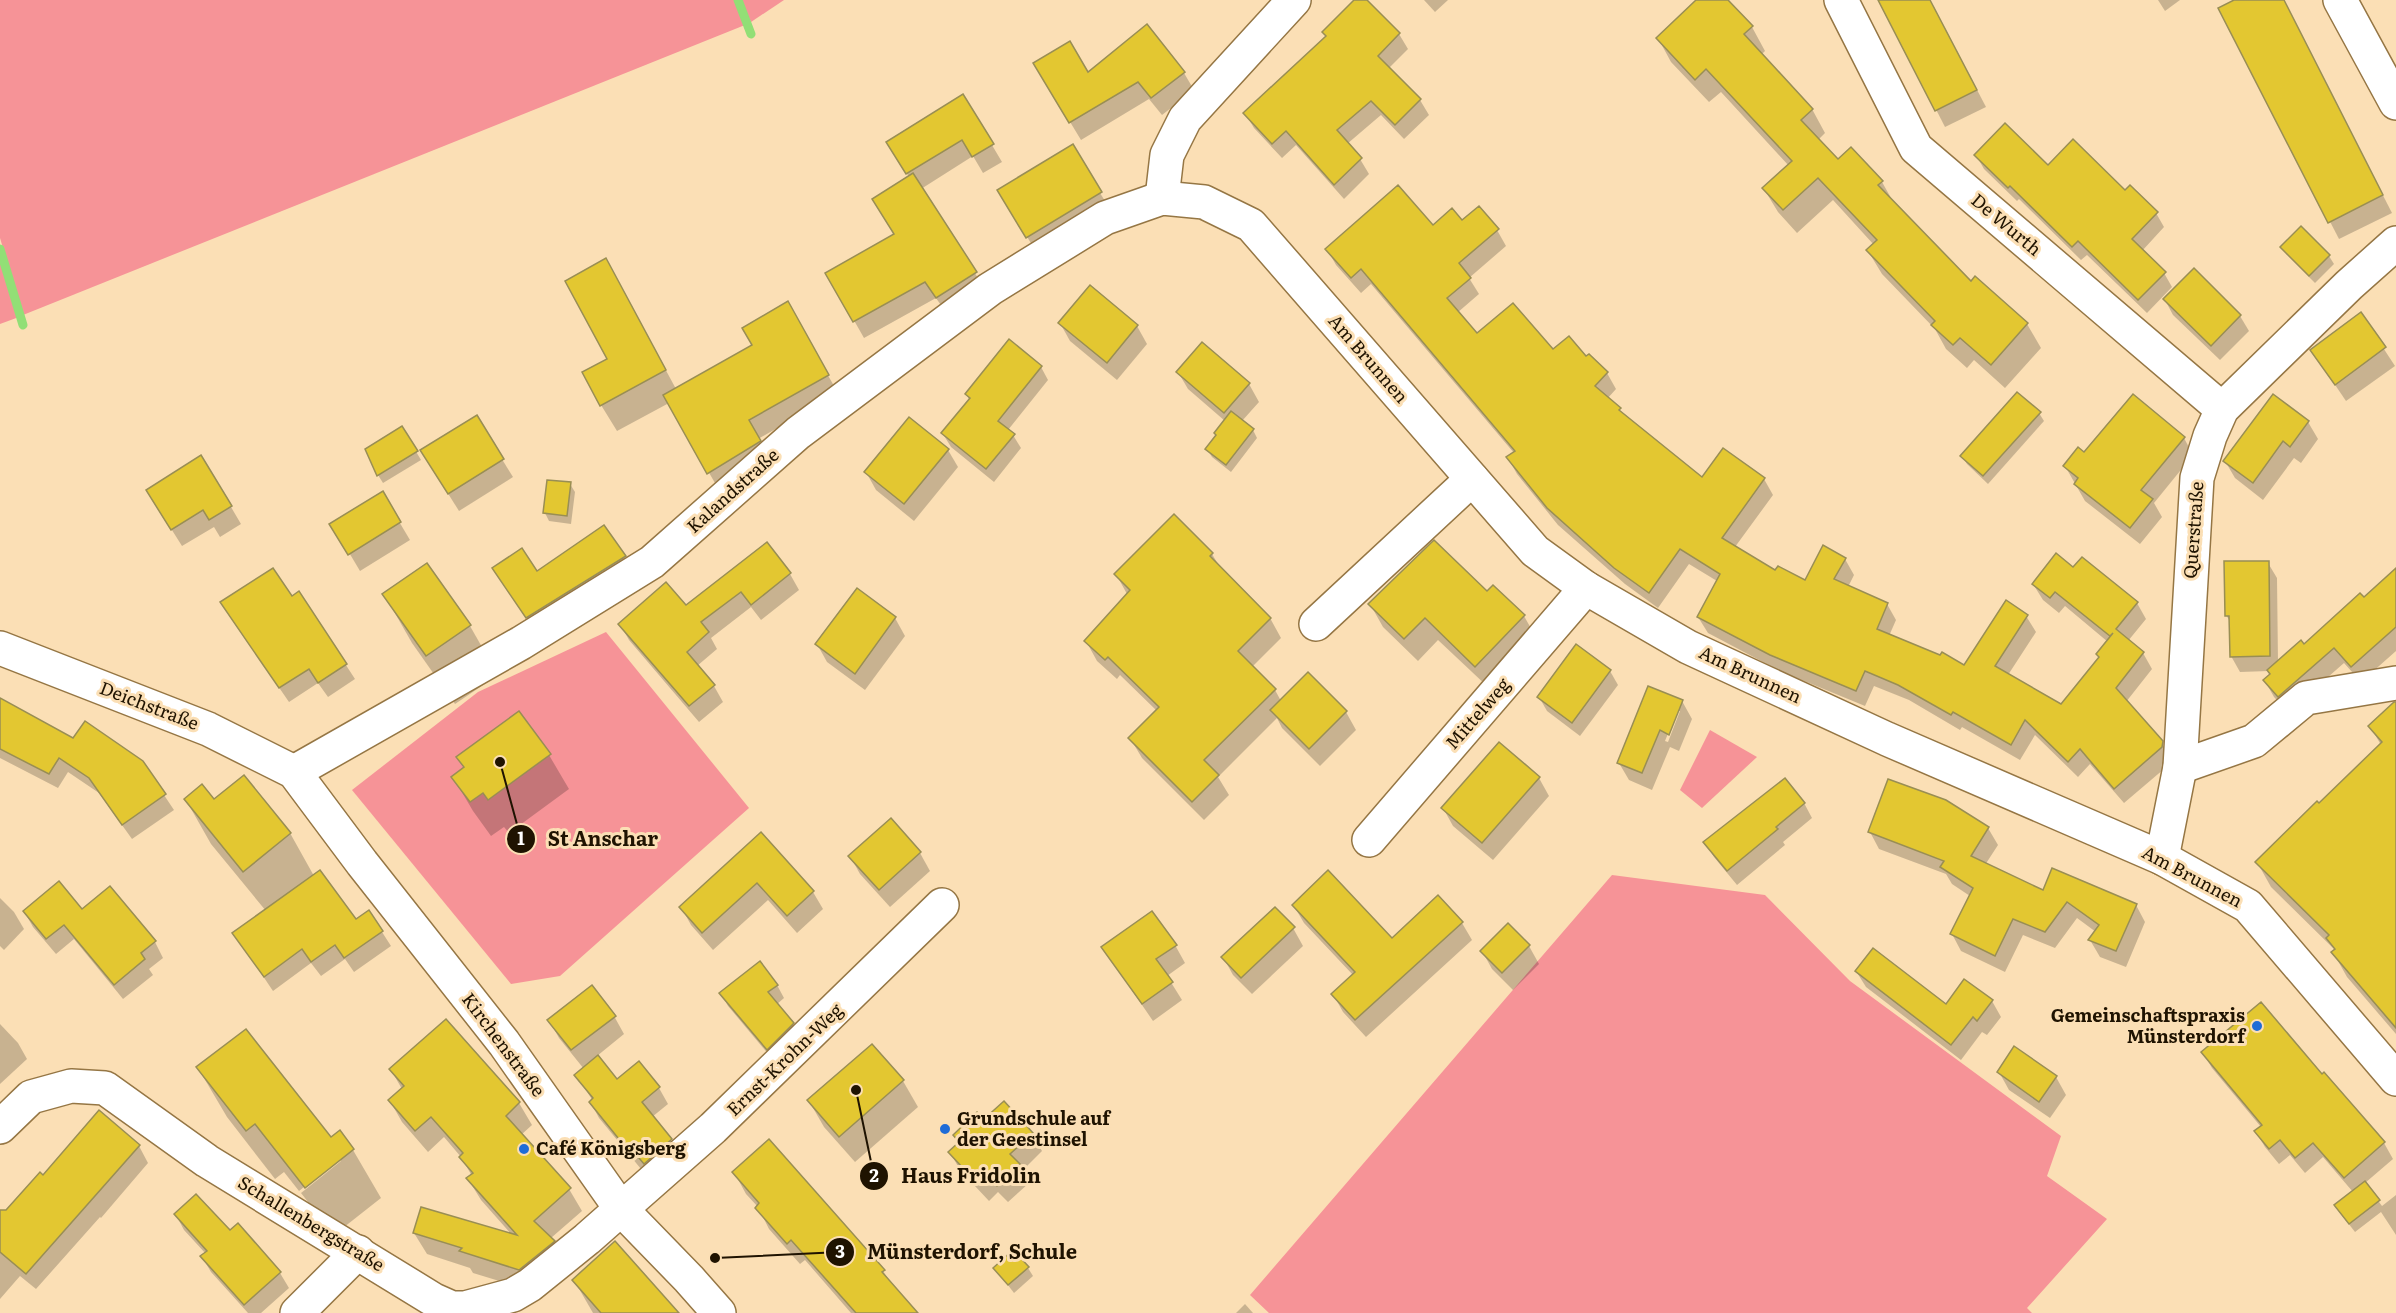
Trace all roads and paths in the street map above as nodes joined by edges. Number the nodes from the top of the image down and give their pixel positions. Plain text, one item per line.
1 (1294, 0) edge
2 (1841, 0) edge
3 (2340, 0) edge
4 (2396, 103) edge
5 (1162, 198) junction
6 (2396, 243) edge
7 (2222, 409) junction
8 (1472, 478) junction
9 (1587, 588) junction
10 (1316, 624) dead end
11 (0, 648) edge
12 (2396, 683) edge
13 (2180, 767) junction
14 (294, 772) junction
15 (1369, 840) dead end
16 (2162, 858) junction
17 (942, 905) dead end
18 (2396, 1078) edge
19 (0, 1127) edge
20 (621, 1209) junction
21 (358, 1252) junction
22 (717, 1312) edge
23 (297, 1313) edge

1 - 5 street
2 - 7 street, De Wurth
3 - 4 street
5 - 8 street, Am Brunnen
5 - 14 street, Kalandstraße
6 - 7 street, Querstraße
7 - 13 street, Querstraße
8 - 9 street, Am Brunnen
8 - 10 street
9 - 15 street, Mittelweg
9 - 16 street, Am Brunnen
11 - 14 street, Deichstraße
12 - 13 street
13 - 16 street, Querstraße
14 - 20 street, Kirchenstraße
16 - 18 street, Am Brunnen
17 - 20 street, Ernst-Krohn-Weg
19 - 21 street, Schallenbergstraße
20 - 21 street, Schallenbergstraße
20 - 22 street, Kirchenstraße
21 - 23 street

